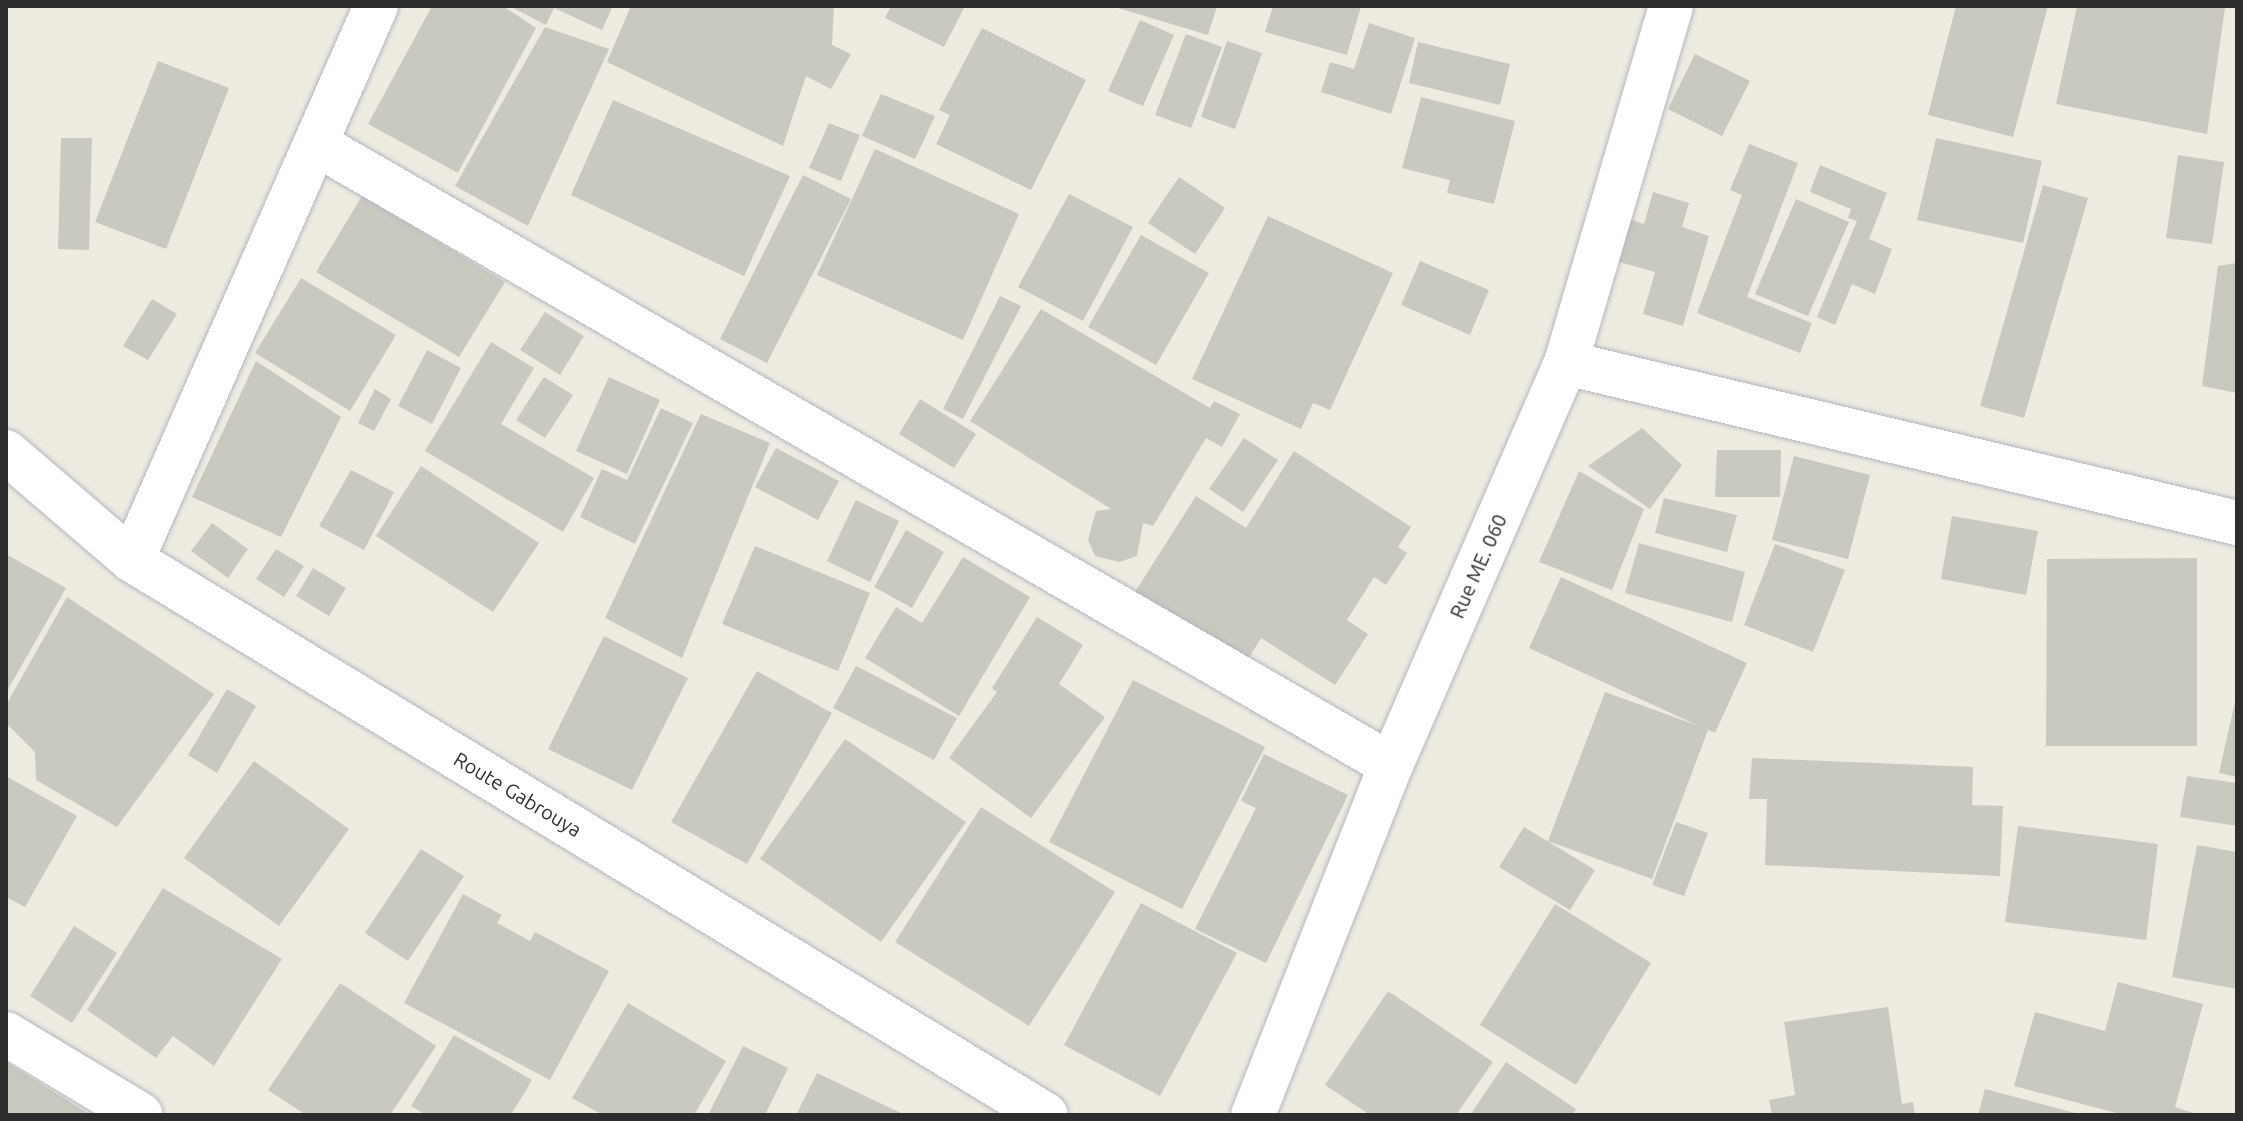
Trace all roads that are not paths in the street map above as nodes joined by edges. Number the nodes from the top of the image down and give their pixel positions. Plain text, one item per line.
1 (376, 6) edge
2 (1671, 6) edge
3 (318, 145) junction
4 (1566, 363) junction
5 (6, 452) edge
6 (2237, 523) edge
7 (132, 560) junction
8 (1391, 765) junction
9 (6, 1034) edge
10 (141, 1115) edge
11 (1046, 1115) edge
12 (1253, 1115) edge

1 - 3 street
2 - 4 street, Rue ME. 060
3 - 7 street
3 - 8 street
4 - 6 street
4 - 8 street, Rue ME. 060
5 - 7 street, Route Gabrouya
7 - 11 street, Route Gabrouya
8 - 12 street, Rue ME. 060
9 - 10 street

